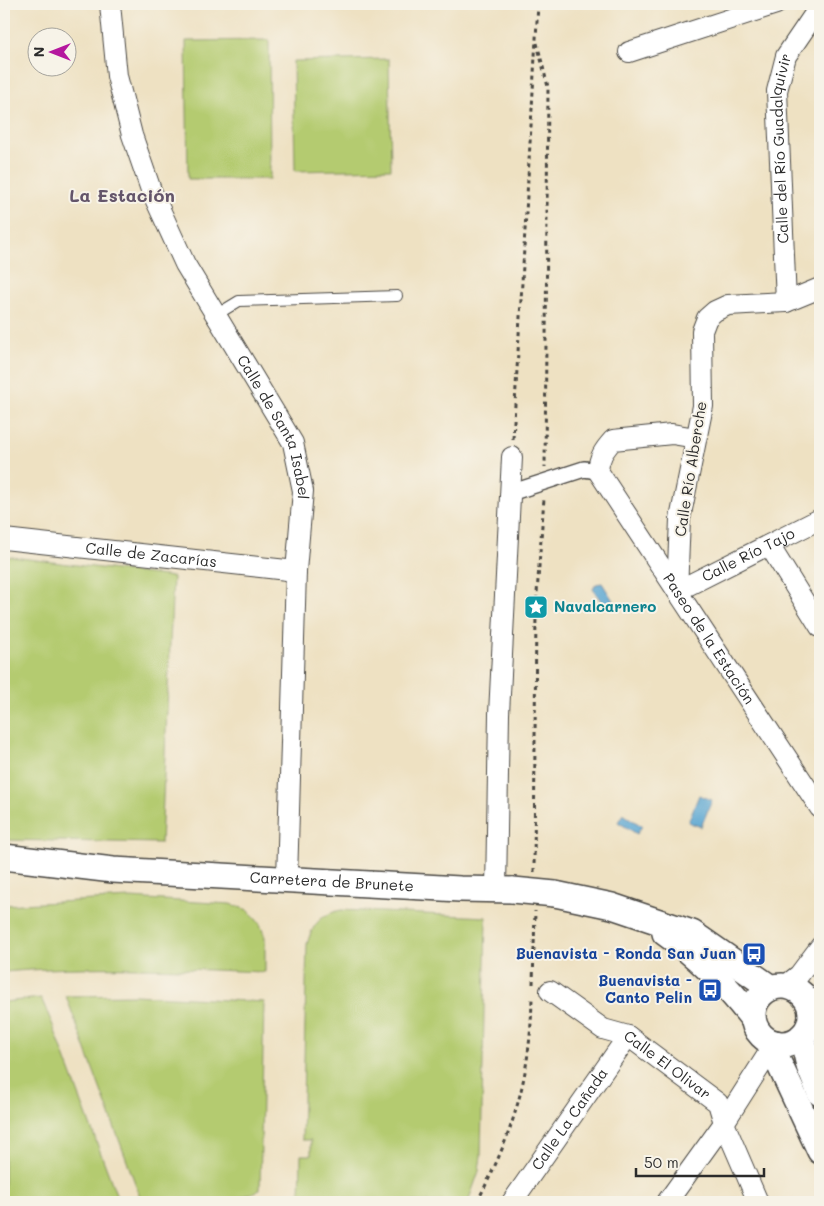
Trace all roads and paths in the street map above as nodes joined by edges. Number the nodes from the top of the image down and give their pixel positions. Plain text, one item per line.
1 (110, 4) edge
2 (538, 4) edge
3 (776, 4) edge
4 (820, 6) edge
5 (537, 43) junction
6 (629, 52) dead end
7 (820, 288) edge
8 (397, 296) dead end
9 (786, 302) junction
10 (216, 315) junction
11 (696, 438) junction
12 (512, 457) joint
13 (598, 471) junction
14 (545, 483) junction
15 (510, 493) junction
16 (820, 519) edge
17 (4, 539) edge
18 (769, 545) junction
19 (296, 571) junction
20 (677, 590) junction
21 (820, 627) edge
22 (820, 808) edge
23 (14, 859) edge
24 (534, 874) dead end
25 (287, 880) junction
26 (504, 890) junction
27 (545, 900) junction
28 (636, 914) junction
29 (820, 948) edge
30 (778, 987) junction
31 (550, 991) dead end
32 (815, 1004) edge
33 (753, 1019) junction
34 (628, 1036) junction
35 (802, 1036) junction
36 (775, 1043) junction
37 (820, 1093) edge
38 (724, 1123) junction
39 (820, 1151) edge
40 (476, 1202) edge
41 (512, 1202) edge
42 (667, 1202) edge
43 (758, 1202) edge

1 - 10 street, Calle de Santa Isabel
2 - 5 path
3 - 6 street
4 - 9 street, Calle del Río Guadalquivir
5 - 12 path
5 - 14 path
7 - 9 street, Calle Río Alberche
8 - 10 lane
9 - 11 street, Calle Río Alberche
10 - 19 street, Calle de Santa Isabel
11 - 13 street
11 - 20 street, Calle Río Alberche
12 - 15 street
13 - 14 street
13 - 20 street, Paseo de la Estación
14 - 15 street
14 - 24 path
15 - 26 street
16 - 18 street, Calle Río Tajo
17 - 19 street, Calle de Zacarías
18 - 20 street, Calle Río Tajo
18 - 21 street
19 - 25 street, Calle de Santa Isabel
20 - 22 street, Paseo de la Estación
23 - 25 street, Carretera de Brunete
25 - 26 street, Carretera de Brunete
26 - 27 street, Carretera de Brunete, bridge
27 - 28 street, Carretera de Brunete
27 - 40 path
28 - 30 street, Carretera de Brunete
28 - 33 street, Carretera de Brunete
29 - 30 street
30 - 32 street
30 - 33 street
31 - 34 street, Calle El Olivar
32 - 35 street
33 - 36 street
34 - 38 street, Calle El Olivar
34 - 41 street, Calle La Cañada
35 - 36 street
35 - 37 street
36 - 38 street
36 - 39 street
38 - 42 street
38 - 43 street, Calle El Olivar

